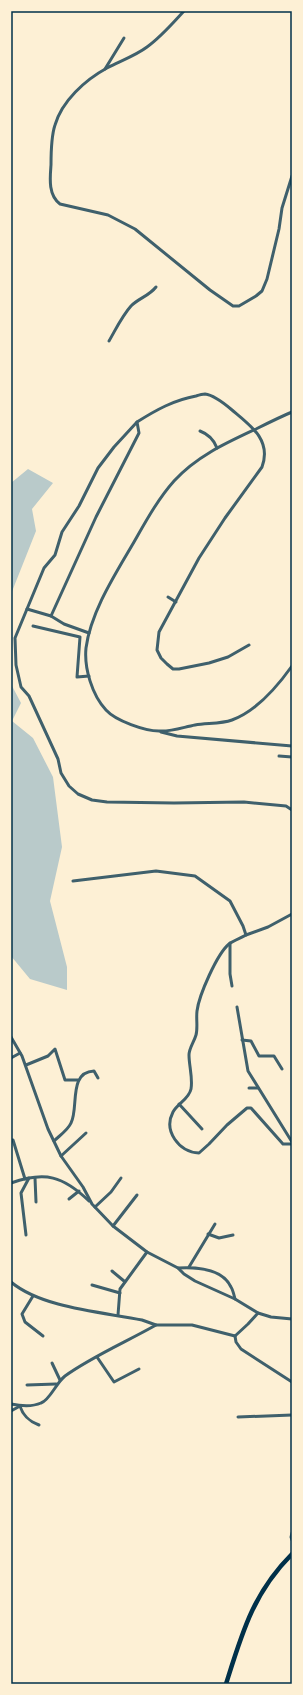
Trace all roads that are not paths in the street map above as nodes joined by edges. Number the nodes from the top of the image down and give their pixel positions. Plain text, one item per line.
1 (184, 11) edge
2 (124, 38) dead end
3 (104, 69) junction
4 (292, 176) edge
5 (156, 287) dead end
6 (109, 341) dead end
7 (292, 412) edge
8 (137, 422) junction
9 (200, 430) dead end
10 (255, 430) junction
11 (217, 448) junction
12 (168, 597) dead end
13 (176, 602) junction
14 (27, 609) junction
15 (51, 616) junction
16 (33, 626) dead end
17 (89, 633) junction
18 (249, 645) dead end
19 (292, 666) edge
20 (89, 676) junction
21 (159, 731) junction
22 (292, 746) edge
23 (279, 756) dead end
24 (292, 757) edge
25 (292, 810) edge
26 (73, 881) dead end
27 (292, 914) edge
28 (246, 935) junction
29 (230, 943) junction
30 (232, 986) dead end
31 (237, 1007) dead end
32 (12, 1039) edge
33 (242, 1040) junction
34 (20, 1053) junction
35 (11, 1058) edge
36 (26, 1065) junction
37 (282, 1069) dead end
38 (98, 1078) dead end
39 (78, 1080) junction
40 (250, 1088) dead end
41 (258, 1088) junction
42 (179, 1104) junction
43 (202, 1129) dead end
44 (86, 1133) dead end
45 (11, 1140) edge
46 (54, 1141) junction
47 (292, 1143) edge
48 (62, 1156) junction
49 (27, 1178) junction
50 (35, 1178) junction
51 (121, 1178) dead end
52 (11, 1183) edge
53 (79, 1191) junction
54 (137, 1195) dead end
55 (69, 1199) dead end
56 (36, 1202) dead end
57 (92, 1204) junction
58 (95, 1207) junction
59 (214, 1224) dead end
60 (113, 1226) junction
61 (208, 1234) junction
62 (234, 1234) dead end
63 (26, 1235) dead end
64 (147, 1252) junction
65 (189, 1267) junction
66 (178, 1268) junction
67 (112, 1271) dead end
68 (124, 1281) junction
69 (11, 1282) edge
70 (92, 1285) dead end
71 (120, 1293) junction
72 (33, 1296) junction
73 (235, 1299) junction
74 (258, 1313) junction
75 (118, 1315) junction
76 (292, 1319) edge
77 (156, 1325) junction
78 (43, 1336) dead end
79 (234, 1336) junction
80 (97, 1357) junction
81 (52, 1363) dead end
82 (139, 1369) dead end
83 (60, 1380) junction
84 (292, 1382) edge
85 (56, 1384) junction
86 (27, 1385) dead end
87 (11, 1404) edge
88 (20, 1406) junction
89 (11, 1411) edge
90 (292, 1415) edge
91 (238, 1417) dead end
92 (40, 1425) dead end
93 (292, 1533) edge
94 (292, 1540) edge
95 (292, 1554) edge
96 (226, 1684) edge

1 - 3 street
2 - 3 street
3 - 4 street
5 - 6 street
7 - 10 street
8 - 10 street
8 - 14 street
8 - 15 street
9 - 11 street
10 - 11 street
10 - 13 street
11 - 17 street
12 - 13 street
13 - 18 street
14 - 15 street
14 - 25 street
15 - 17 street
16 - 20 street
17 - 20 street
19 - 21 street
20 - 21 street
21 - 22 street
23 - 24 street
26 - 28 street
27 - 28 street
28 - 29 street
29 - 30 street
29 - 42 street
31 - 33 street
32 - 34 street
33 - 37 street
33 - 41 street
34 - 35 street
34 - 36 street
36 - 39 street
36 - 46 street
38 - 39 street
39 - 46 street
40 - 41 street
41 - 47 street
42 - 43 street
42 - 47 street
44 - 48 street
45 - 49 street
46 - 48 street
48 - 57 street
49 - 50 street
49 - 52 street
49 - 63 street
50 - 53 street
50 - 56 street
51 - 58 street
53 - 55 street
53 - 57 street
54 - 60 street
57 - 58 street
58 - 60 street
59 - 61 street
60 - 64 street
61 - 62 street
61 - 65 street
64 - 66 street
64 - 68 street
65 - 66 street
65 - 73 street
66 - 73 street
67 - 68 street
68 - 71 street
69 - 72 street
70 - 71 street
71 - 75 street
72 - 75 street
72 - 78 street
73 - 74 street
74 - 76 street
74 - 79 street
75 - 77 street
77 - 79 street
77 - 80 street
79 - 84 street
80 - 82 street
80 - 83 street
81 - 83 street
83 - 85 street
85 - 86 street
85 - 88 street
87 - 88 street
88 - 89 street
88 - 92 street
90 - 91 street
93 - 94 street
95 - 96 main road

